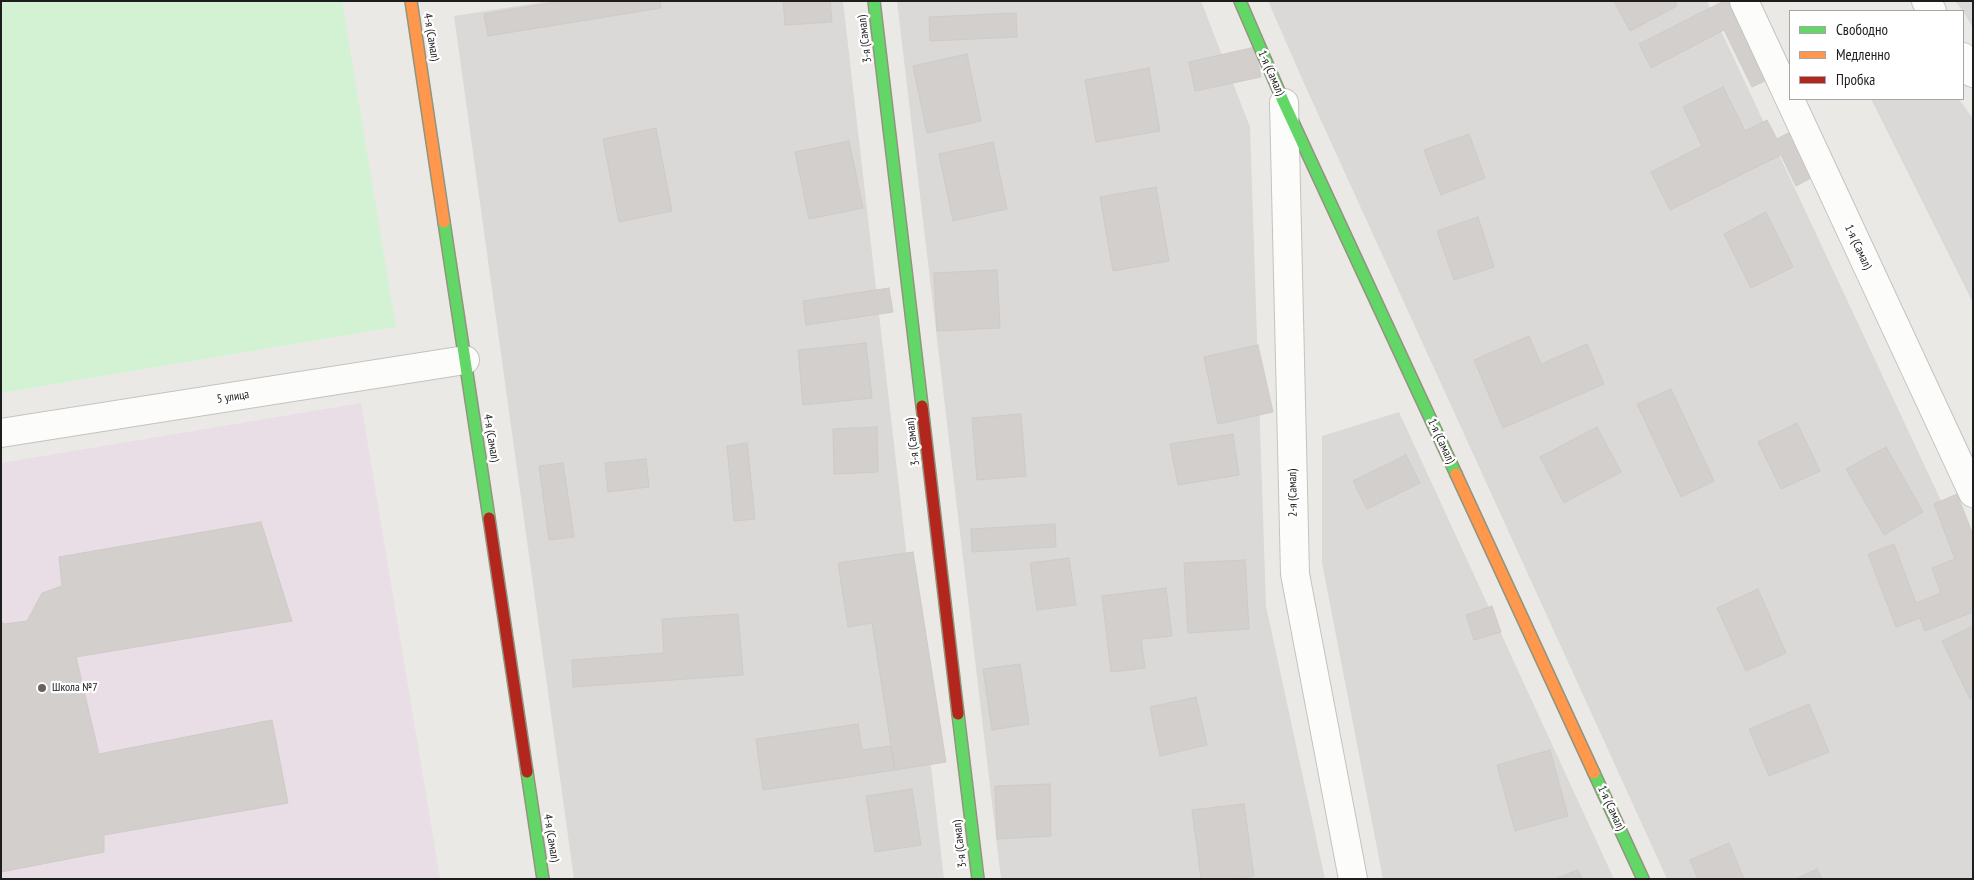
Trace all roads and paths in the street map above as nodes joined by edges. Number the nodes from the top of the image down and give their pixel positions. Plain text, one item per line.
1 (411, 1) edge
2 (874, 1) edge
3 (1240, 1) edge
4 (1744, 1) edge
5 (1964, 58) edge
6 (1973, 72) edge
7 (1789, 98) edge
8 (1790, 100) edge
9 (1284, 103) junction
10 (465, 360) junction
11 (1, 433) edge
12 (1973, 493) edge
13 (543, 879) edge
14 (978, 879) edge
15 (1353, 879) edge
16 (1643, 879) edge

1 - 10 street, 4-я (Самал)
2 - 14 street, 3-я (Самал)
3 - 9 street, 1-я (Самал)
4 - 7 street, 1-я (Самал)
5 - 6 street
8 - 12 street, 1-я (Самал)
9 - 15 street, 2-я (Самал)
9 - 16 street, 1-я (Самал)
10 - 11 street, 5 улица
10 - 13 street, 4-я (Самал)

